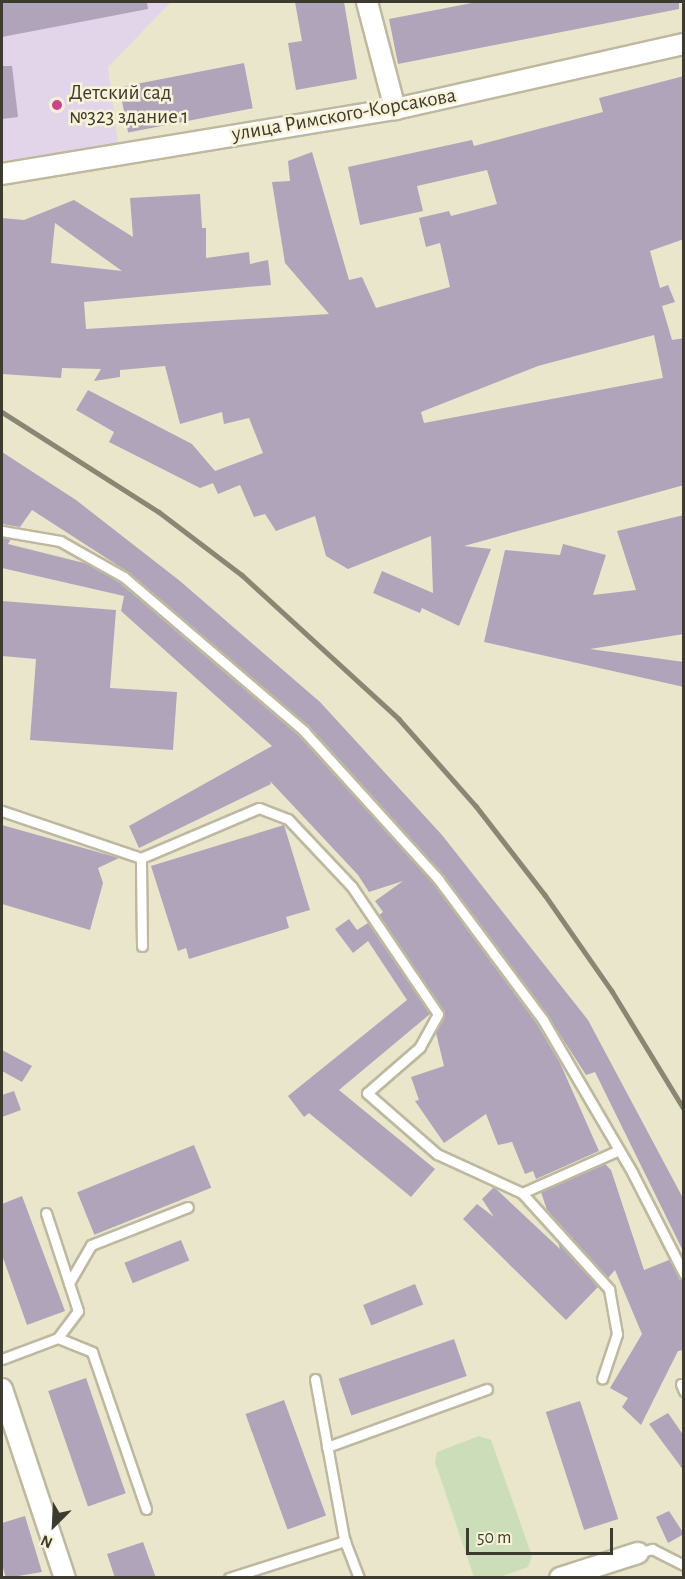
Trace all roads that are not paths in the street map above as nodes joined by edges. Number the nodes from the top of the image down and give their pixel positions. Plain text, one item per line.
1 (367, 2) edge
2 (684, 44) edge
3 (395, 109) junction
4 (2, 174) edge
5 (2, 531) edge
6 (2, 811) edge
7 (141, 858) junction
8 (142, 946) dead end
9 (619, 1150) junction
10 (522, 1193) junction
11 (188, 1207) dead end
12 (46, 1213) dead end
13 (684, 1274) edge
14 (69, 1283) junction
15 (58, 1338) junction
16 (2, 1359) edge
17 (315, 1379) dead end
18 (602, 1380) dead end
19 (2, 1389) edge
20 (488, 1389) dead end
21 (327, 1447) junction
22 (146, 1509) dead end
23 (345, 1541) junction
24 (638, 1553) joint
25 (684, 1565) edge
26 (65, 1578) edge
27 (229, 1578) edge
28 (359, 1578) edge
29 (560, 1578) edge

1 - 3 street
2 - 3 street, улица Римского-Корсакова
3 - 4 street, улица Римского-Корсакова
5 - 9 lane
6 - 7 lane
7 - 8 lane
7 - 10 lane
9 - 10 lane
9 - 13 lane
10 - 18 lane
11 - 14 lane
12 - 14 lane
14 - 15 lane
15 - 16 lane
15 - 22 lane
17 - 21 lane
19 - 26 street
20 - 21 lane
21 - 23 lane
23 - 27 lane
23 - 28 lane
24 - 25 lane
24 - 29 street

